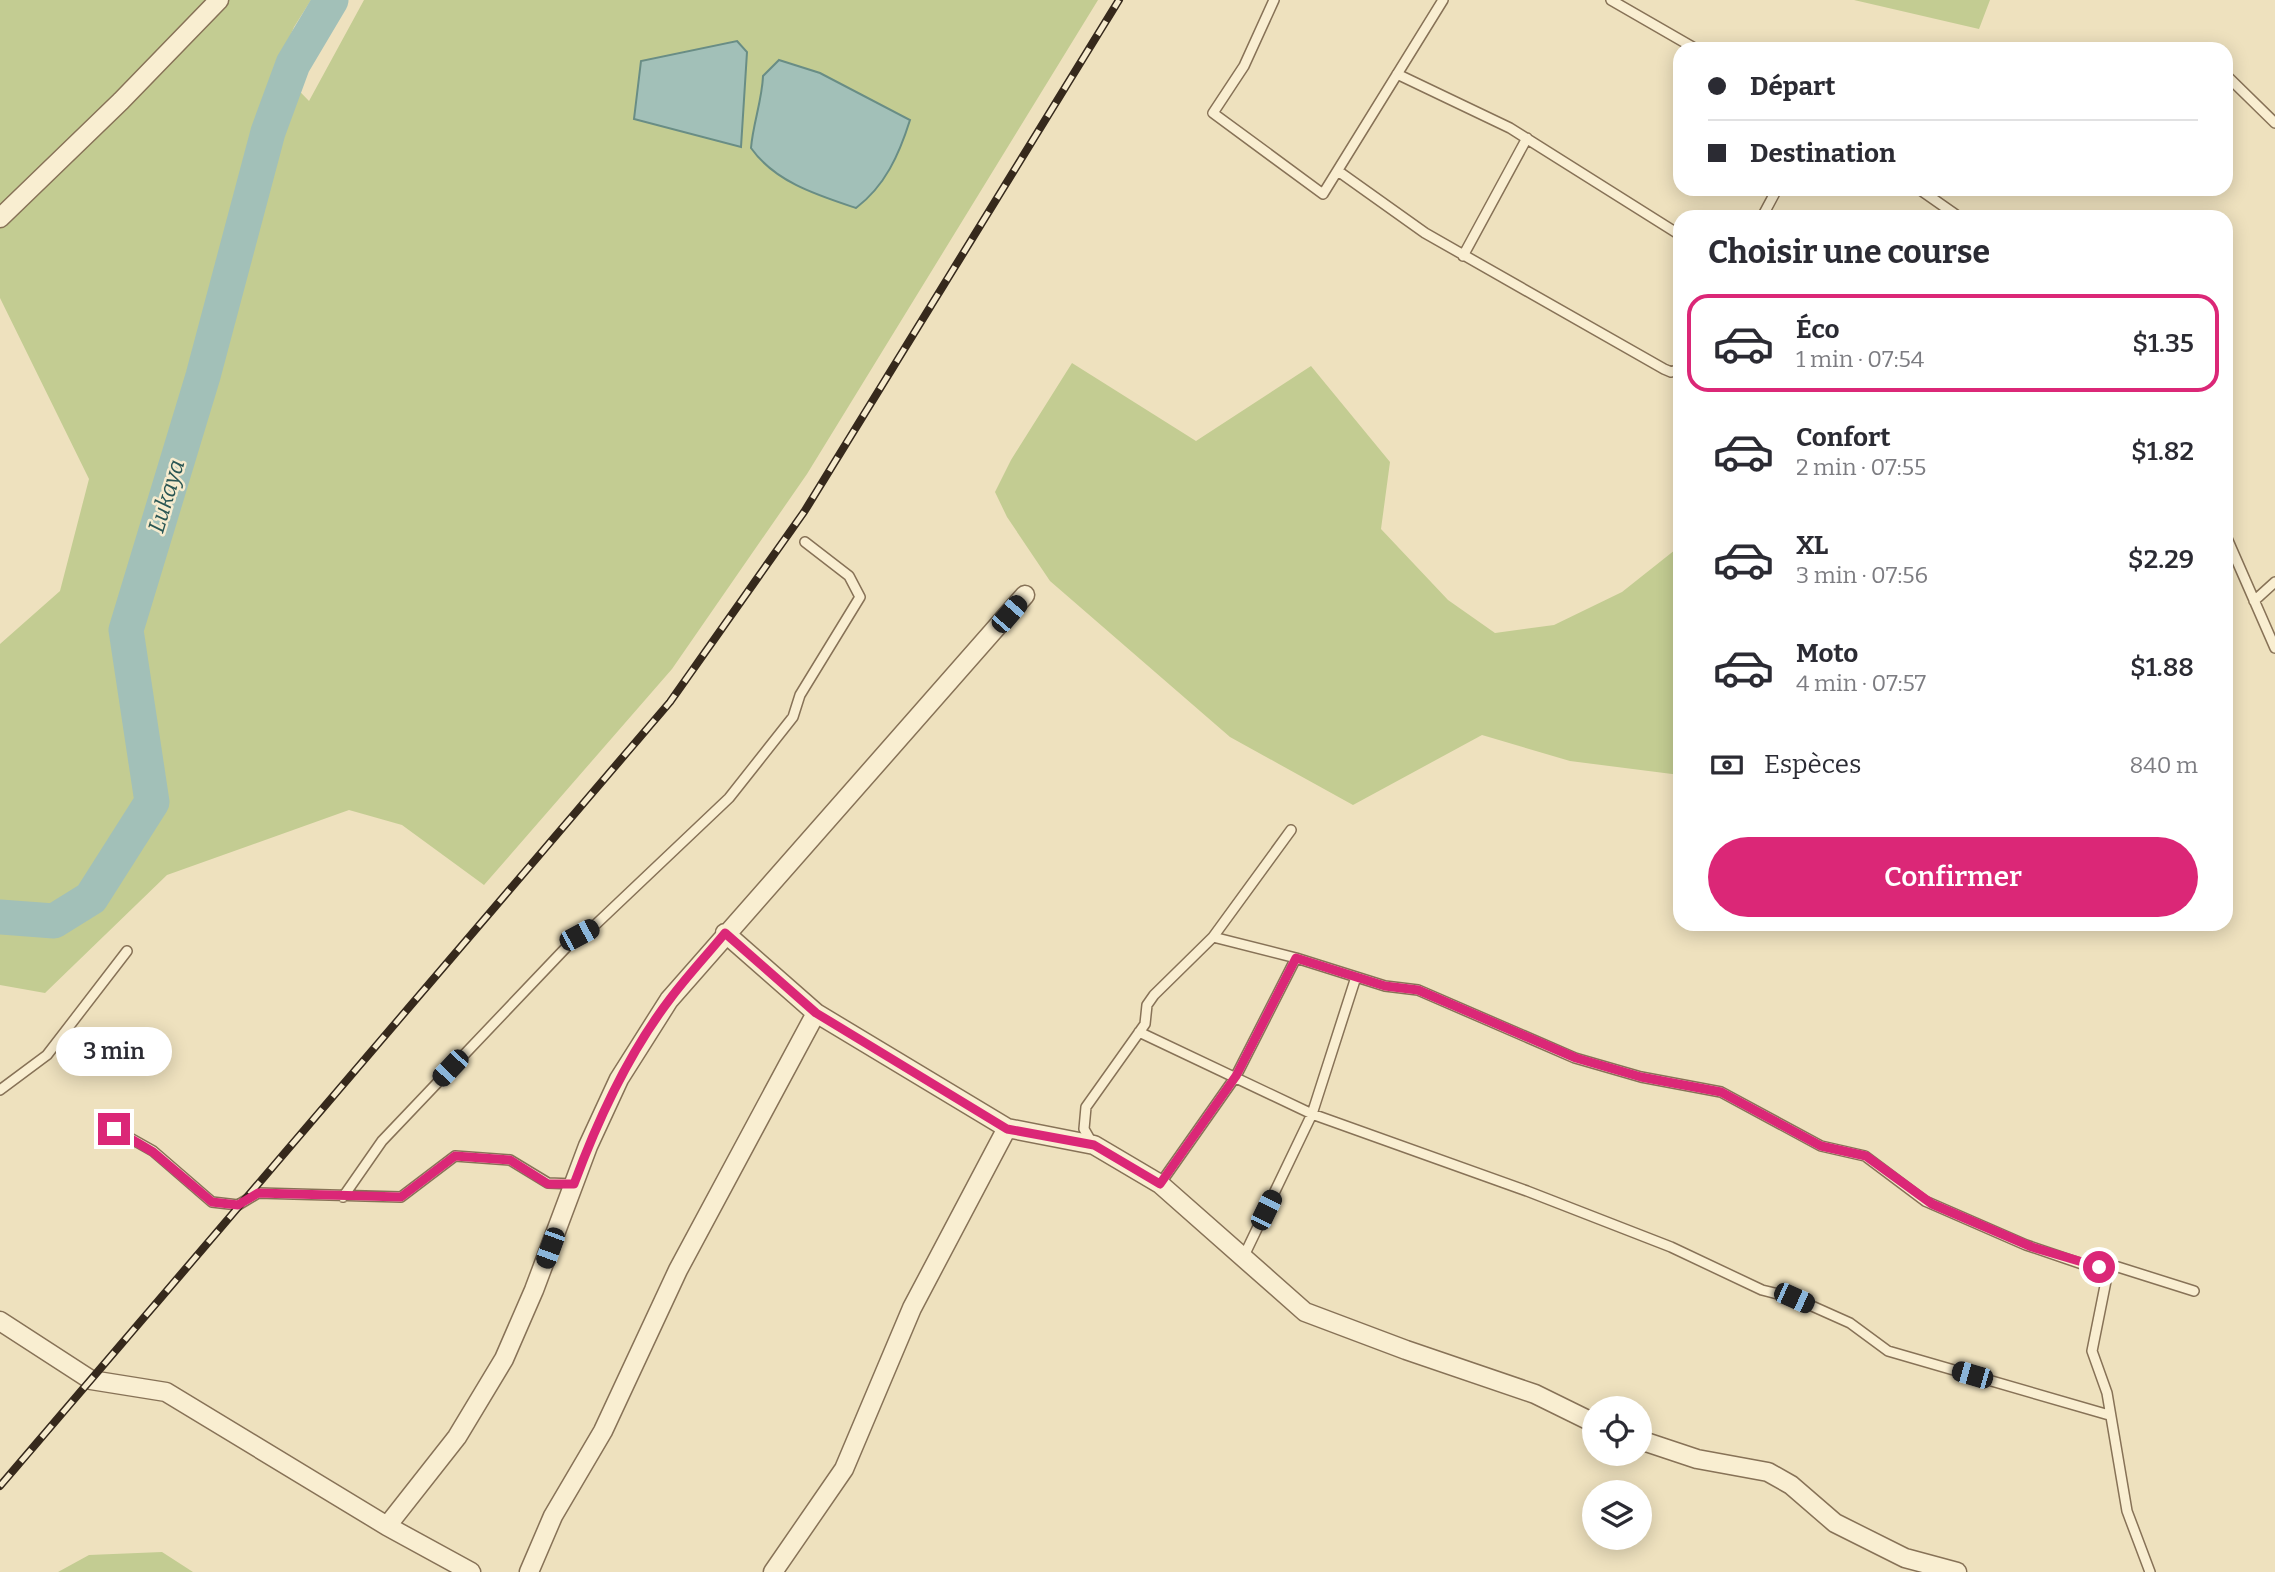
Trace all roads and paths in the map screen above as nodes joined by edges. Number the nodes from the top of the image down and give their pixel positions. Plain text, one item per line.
1 (219, 0) edge
2 (1274, 0) edge
3 (1443, 0) edge
4 (1611, 0) edge
5 (1684, 42) edge
6 (1397, 74) junction
7 (2233, 82) edge
8 (2275, 123) edge
9 (1527, 138) junction
10 (1338, 171) junction
11 (1929, 196) edge
12 (1949, 210) edge
13 (0, 218) edge
14 (1673, 231) edge
15 (1463, 256) junction
16 (1673, 371) edge
17 (806, 542) dead end
18 (2233, 552) edge
19 (2275, 582) edge
20 (1025, 595) dead end
21 (2255, 601) junction
22 (2275, 648) edge
23 (1291, 830) dead end
24 (725, 933) junction
25 (1213, 937) junction
26 (127, 951) dead end
27 (1296, 958) junction
28 (1356, 977) junction
29 (816, 1013) junction
30 (1139, 1032) junction
31 (1236, 1076) junction
32 (0, 1090) edge
33 (1312, 1114) junction
34 (114, 1129) dead end
35 (1007, 1129) junction
36 (1094, 1145) junction
37 (574, 1184) junction
38 (1160, 1184) junction
39 (343, 1197) junction
40 (1243, 1258) junction
41 (2099, 1267) junction
42 (2194, 1291) dead end
43 (0, 1321) edge
44 (2109, 1415) junction
45 (1582, 1417) edge
46 (1652, 1444) edge
47 (387, 1526) junction
48 (471, 1572) edge
49 (529, 1572) edge
50 (773, 1572) edge
51 (1957, 1572) edge
52 (2150, 1572) edge

1 - 13 street
2 - 10 lane
3 - 6 lane
4 - 5 lane
6 - 9 lane
6 - 10 lane
7 - 8 lane
9 - 14 lane
9 - 15 lane
10 - 15 lane
11 - 12 lane
15 - 16 lane
17 - 39 lane
18 - 21 lane
19 - 21 lane
20 - 24 street
21 - 22 lane
23 - 25 lane
24 - 29 street
24 - 37 street
25 - 27 lane
25 - 30 lane
26 - 32 lane
27 - 28 lane
27 - 31 lane
28 - 33 lane
28 - 41 lane
29 - 35 street
29 - 49 street
30 - 31 lane
30 - 36 lane
31 - 33 lane
31 - 38 lane
33 - 40 lane
33 - 44 lane
34 - 39 lane
35 - 36 street
35 - 50 street
36 - 38 street
37 - 39 lane
37 - 47 street
38 - 40 street
40 - 45 street
41 - 42 lane
41 - 44 lane
43 - 47 street
44 - 52 lane
46 - 51 street
47 - 48 street

